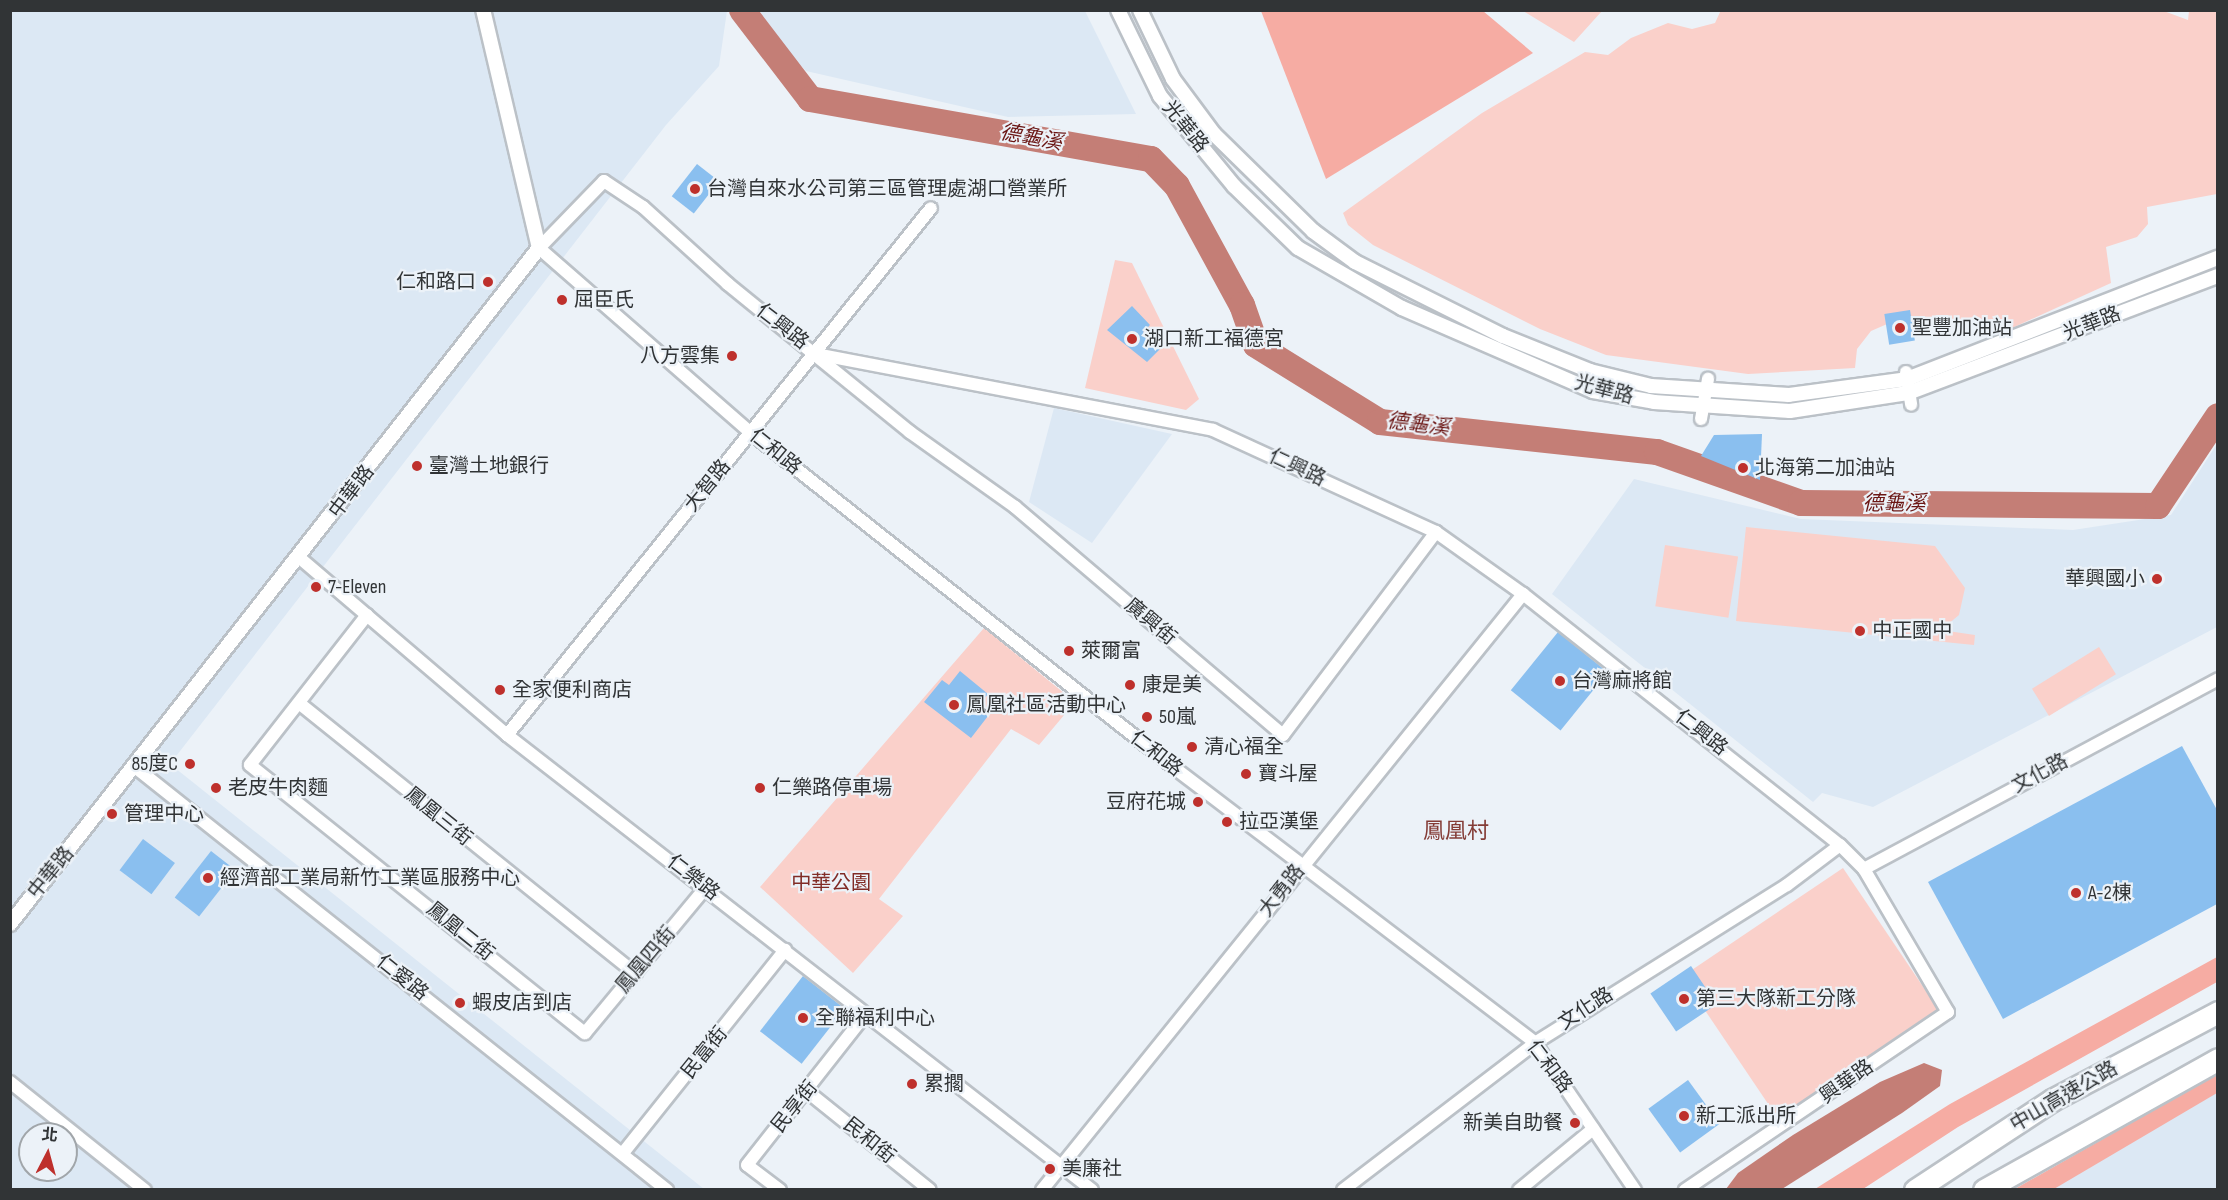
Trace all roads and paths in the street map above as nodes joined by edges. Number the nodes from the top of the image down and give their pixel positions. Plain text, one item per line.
1 (483, 10) edge
2 (1119, 10) edge
3 (1140, 10) edge
4 (932, 208) dead end
5 (539, 248) junction
6 (2217, 258) edge
7 (2217, 276) edge
8 (815, 353) junction
9 (1707, 385) junction
10 (1908, 387) junction
11 (1701, 413) junction
12 (751, 433) junction
13 (1436, 532) junction
14 (301, 559) junction
15 (1523, 594) junction
16 (367, 615) junction
17 (2217, 679) edge
18 (299, 703) junction
19 (507, 735) junction
20 (135, 767) junction
21 (1840, 845) junction
22 (1302, 864) junction
23 (1864, 869) junction
24 (706, 887) junction
25 (10, 924) edge
26 (785, 950) junction
27 (636, 974) junction
28 (1948, 1012) joint
29 (2217, 1012) edge
30 (865, 1014) junction
31 (585, 1033) joint
32 (1535, 1043) junction
33 (2217, 1059) edge
34 (10, 1082) edge
35 (808, 1092) junction
36 (1593, 1129) junction
37 (623, 1153) junction
38 (1062, 1165) junction
39 (146, 1190) edge
40 (667, 1190) edge
41 (780, 1190) edge
42 (930, 1190) edge
43 (1042, 1190) edge
44 (1092, 1190) edge
45 (1343, 1190) edge
46 (1519, 1190) edge
47 (1635, 1190) edge
48 (1685, 1190) edge
49 (1915, 1190) edge
50 (1984, 1190) edge

1 - 5 street
2 - 11 street, 光華路
3 - 9 street, 光華路
4 - 8 street, 大智路
5 - 8 street, 仁興路
5 - 12 street, 仁和路
5 - 14 street, 中華路
6 - 10 street, 光華路
7 - 10 street, 光華路
8 - 12 street, 大智路
8 - 13 street, 仁興路
8 - 13 street, 廣興街
9 - 10 street, 光華路
9 - 11 street
10 - 11 street, 光華路
12 - 19 street, 大智路
12 - 22 street, 仁和路
13 - 15 street, 仁興路
14 - 16 street, 仁樂路
14 - 20 street, 中華路
15 - 21 street, 仁興路
15 - 22 street, 大勇路
16 - 18 street
16 - 19 street, 仁樂路
17 - 23 street, 文化路
18 - 27 street, 鳳凰三街
18 - 31 street, 鳳凰二街
19 - 24 street, 仁樂路
20 - 25 street, 中華路
20 - 37 street, 仁愛路
21 - 23 street, 仁興路
21 - 32 street, 文化路
22 - 32 street, 仁和路
22 - 38 street, 大勇路
23 - 28 street, 仁興路
24 - 26 street, 仁樂路
24 - 27 street, 鳳凰四街
26 - 30 street, 仁樂路
26 - 37 street, 民富街
27 - 31 street, 鳳凰四街
28 - 48 street, 興華路
29 - 49 highway, 中山高速公路
30 - 35 street, 民享街
30 - 38 street, 仁樂路
32 - 36 street, 仁和路
32 - 45 street, 文化路
33 - 50 highway, 中山高速公路
34 - 39 street
35 - 41 street, 民享街
35 - 42 street, 民和街
36 - 46 street
36 - 47 street, 仁和路
37 - 40 street, 仁愛路
38 - 43 street, 大勇路
38 - 44 street, 仁樂路

